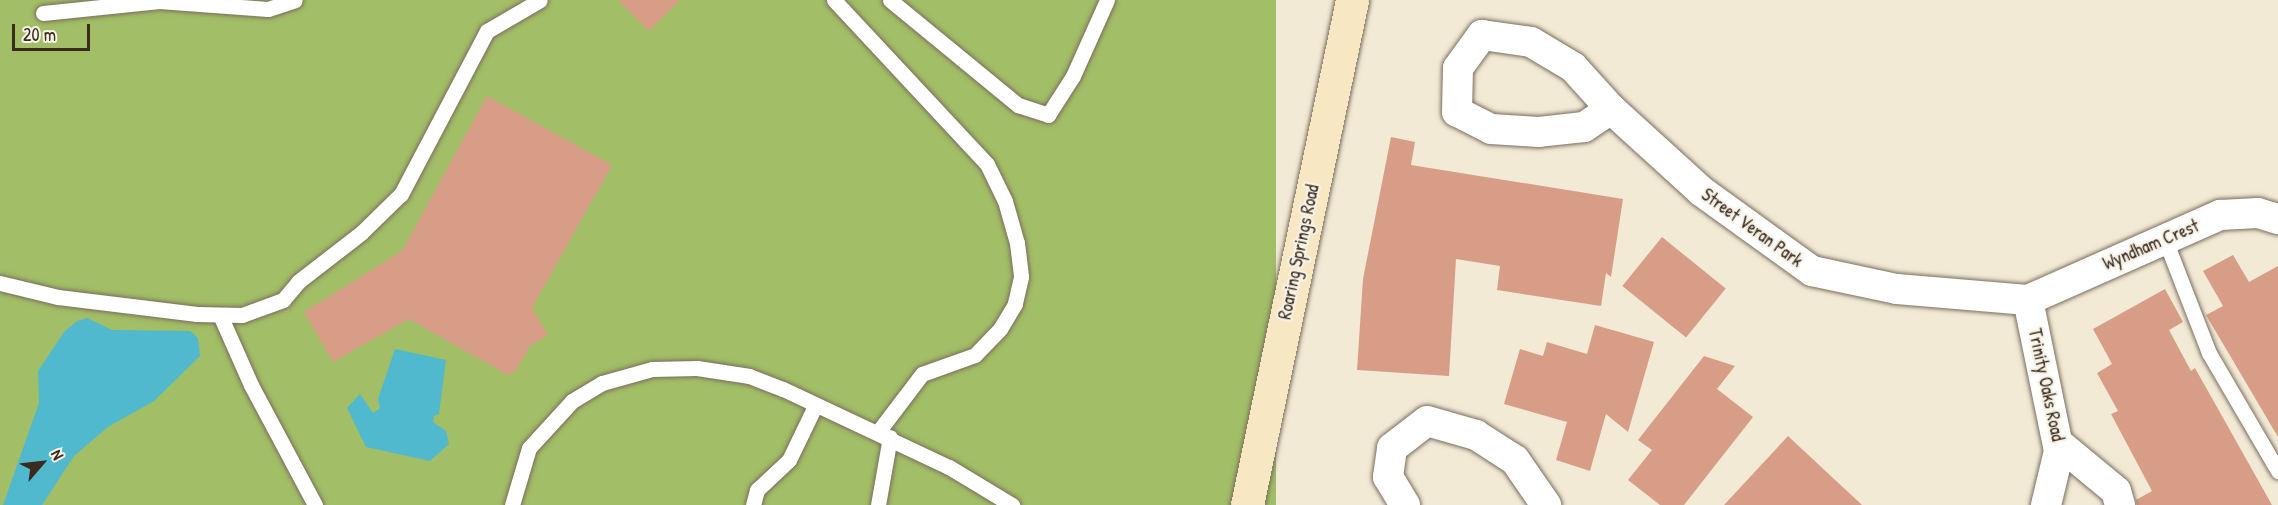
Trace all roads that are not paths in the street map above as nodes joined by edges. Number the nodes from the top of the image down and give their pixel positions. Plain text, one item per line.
1 (295, 0) edge
2 (540, 0) edge
3 (834, 0) edge
4 (890, 0) edge
5 (1107, 0) edge
6 (1352, 0) edge
7 (43, 14) dead end
8 (1611, 109) junction
9 (2278, 219) edge
10 (2164, 237) junction
11 (0, 283) edge
12 (2028, 300) junction
13 (220, 315) junction
14 (815, 406) junction
15 (884, 434) junction
16 (2058, 443) junction
17 (2278, 471) edge
18 (755, 497) edge
19 (315, 505) edge
20 (512, 505) edge
21 (878, 505) edge
22 (1012, 505) edge
23 (1247, 505) edge
24 (1405, 505) edge
25 (1544, 505) edge
26 (2046, 505) edge
27 (2120, 505) edge

1 - 7 lane
2 - 13 lane
3 - 15 lane
4 - 5 lane
6 - 23 street, Roaring Springs Road
8 - 8 street, Street Veran Park
8 - 12 street, Street Veran Park
9 - 10 street, Wyndham Crest
10 - 12 street, Wyndham Crest
10 - 17 lane
11 - 13 lane
12 - 16 street, Trinity Oaks Road
13 - 19 lane
14 - 15 lane
14 - 18 lane
14 - 20 lane
15 - 21 lane
15 - 22 lane
16 - 26 street, Trinity Oaks Road
16 - 27 street
24 - 25 street

